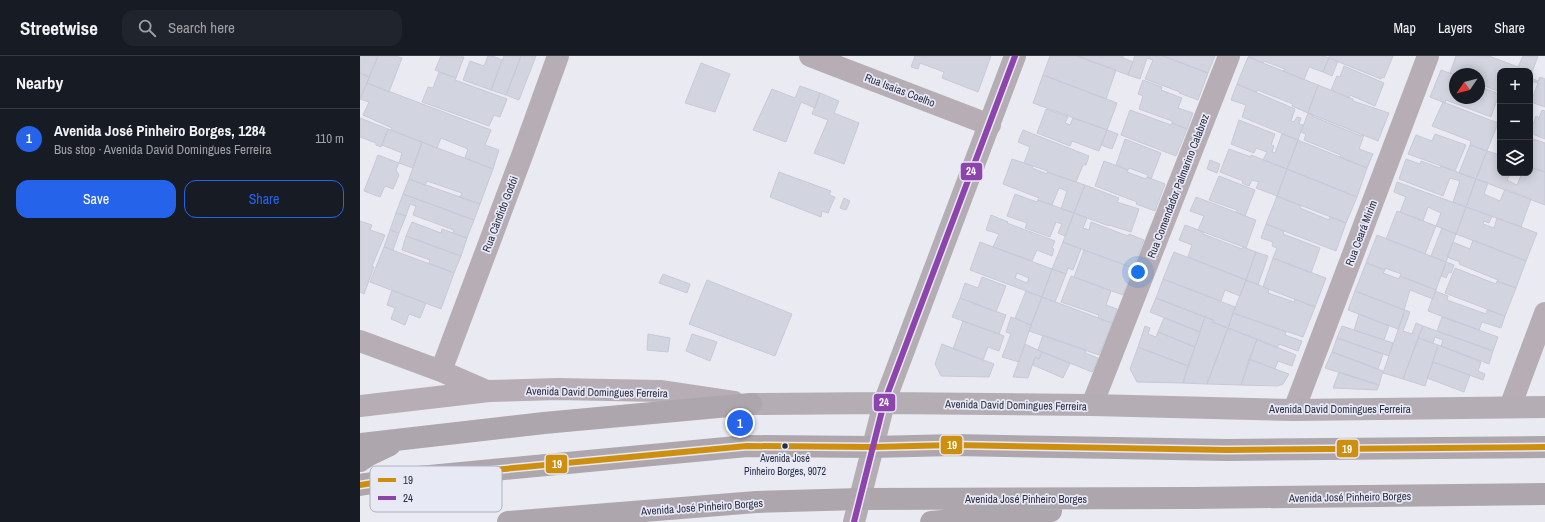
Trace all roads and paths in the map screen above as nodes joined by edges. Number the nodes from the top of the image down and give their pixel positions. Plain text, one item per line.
1 (558, 56) edge
2 (810, 56) edge
3 (1016, 56) edge
4 (1229, 56) edge
5 (1428, 56) edge
6 (990, 125) junction
7 (1545, 313) edge
8 (360, 341) edge
9 (441, 371) junction
10 (489, 391) junction
11 (884, 403) junction
12 (751, 404) junction
13 (1092, 405) junction
14 (360, 406) edge
15 (1510, 407) junction
16 (1545, 407) edge
17 (1294, 410) junction
18 (404, 440) junction
19 (360, 444) edge
20 (873, 446) junction
21 (1545, 447) edge
22 (360, 461) edge
23 (502, 469) edge
24 (370, 483) edge
25 (360, 485) edge
26 (1545, 494) edge
27 (1193, 498) junction
28 (860, 499) junction
29 (508, 522) edge
30 (854, 522) edge
31 (931, 522) edge

1 - 9 street, Rua Cândido Godói
2 - 6 street, Rua Isaias Coelho
3 - 6 street
4 - 13 street, Rua Comendador Palmarino Calabrez
5 - 17 street, Rua Ceará Mirim
6 - 11 street
7 - 15 street
8 - 9 street, Avenida David Domingues Ferreira
9 - 10 street, Avenida David Domingues Ferreira
10 - 12 street, Avenida David Domingues Ferreira
10 - 14 street, Avenida David Domingues Ferreira
11 - 12 street, Avenida David Domingues Ferreira
11 - 13 street, Avenida David Domingues Ferreira
11 - 20 street
12 - 18 main road
13 - 17 street, Avenida David Domingues Ferreira
15 - 16 street, Avenida David Domingues Ferreira
15 - 17 street, Avenida David Domingues Ferreira
18 - 19 main road
18 - 22 main road
20 - 21 main road
20 - 23 main road
20 - 28 street
24 - 25 main road
26 - 27 main road, Avenida José Pinheiro Borges
27 - 28 main road, Avenida José Pinheiro Borges
27 - 31 main road
28 - 29 main road, Avenida José Pinheiro Borges
28 - 30 street

